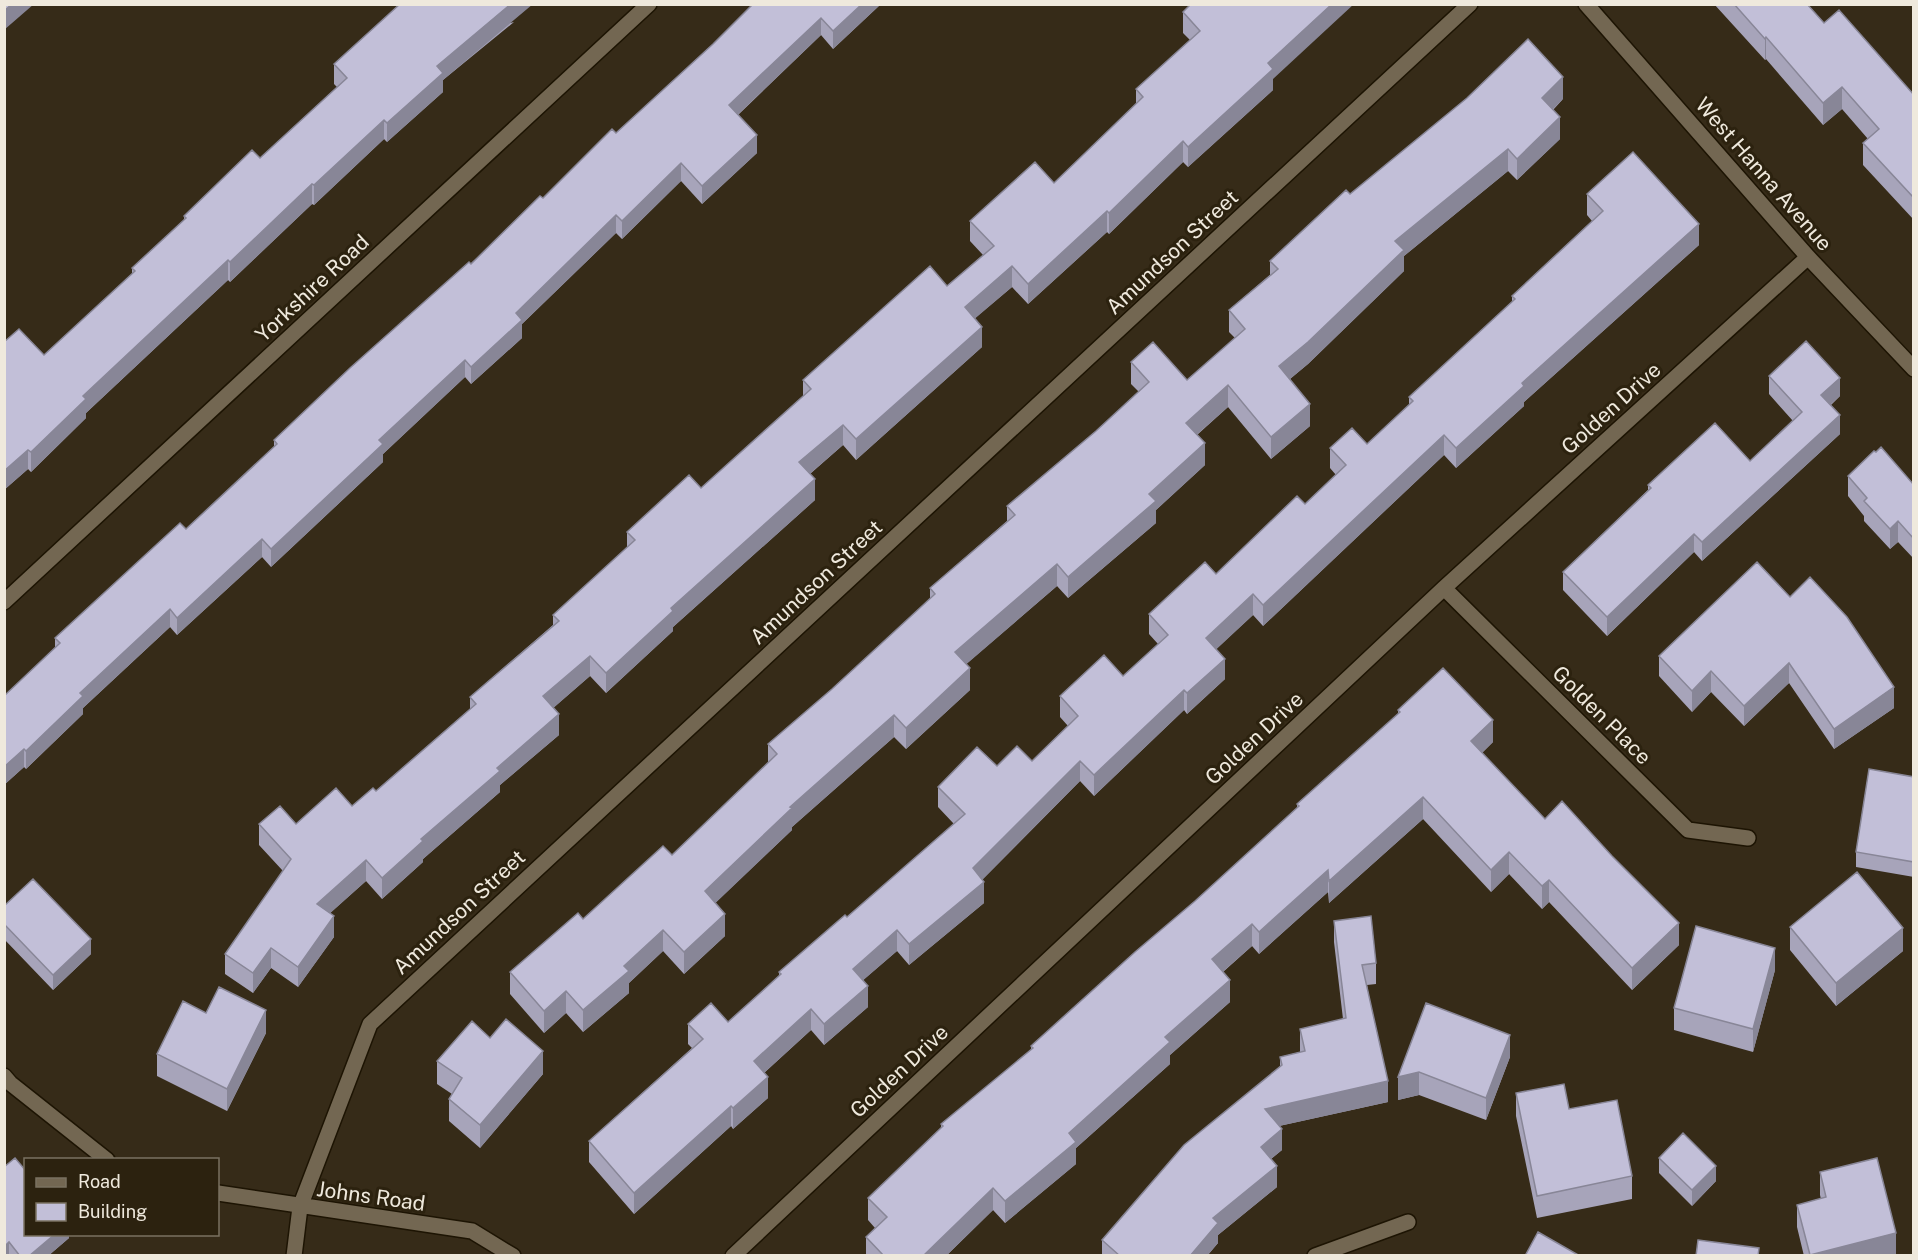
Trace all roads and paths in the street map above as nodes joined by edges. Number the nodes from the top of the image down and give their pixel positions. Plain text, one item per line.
1 (649, 4) edge
2 (1470, 4) edge
3 (1586, 4) edge
4 (1808, 257) junction
5 (1914, 369) edge
6 (1444, 588) junction
7 (4, 602) edge
8 (1748, 838) dead end
9 (6, 1082) edge
10 (104, 1158) edge
11 (219, 1193) edge
12 (300, 1207) junction
13 (1408, 1222) dead end
14 (294, 1256) edge
15 (513, 1256) edge
16 (734, 1256) edge
17 (1315, 1256) edge

1 - 7 street, Yorkshire Road
2 - 12 street, Amundson Street
3 - 4 street, West Hanna Avenue
4 - 5 street, West Hanna Avenue
4 - 6 street, Golden Drive
6 - 8 street, Golden Place
6 - 16 street, Golden Drive
9 - 10 street
11 - 12 street, Johns Road
12 - 14 street, Amundson Street
12 - 15 street, Johns Road
13 - 17 street

